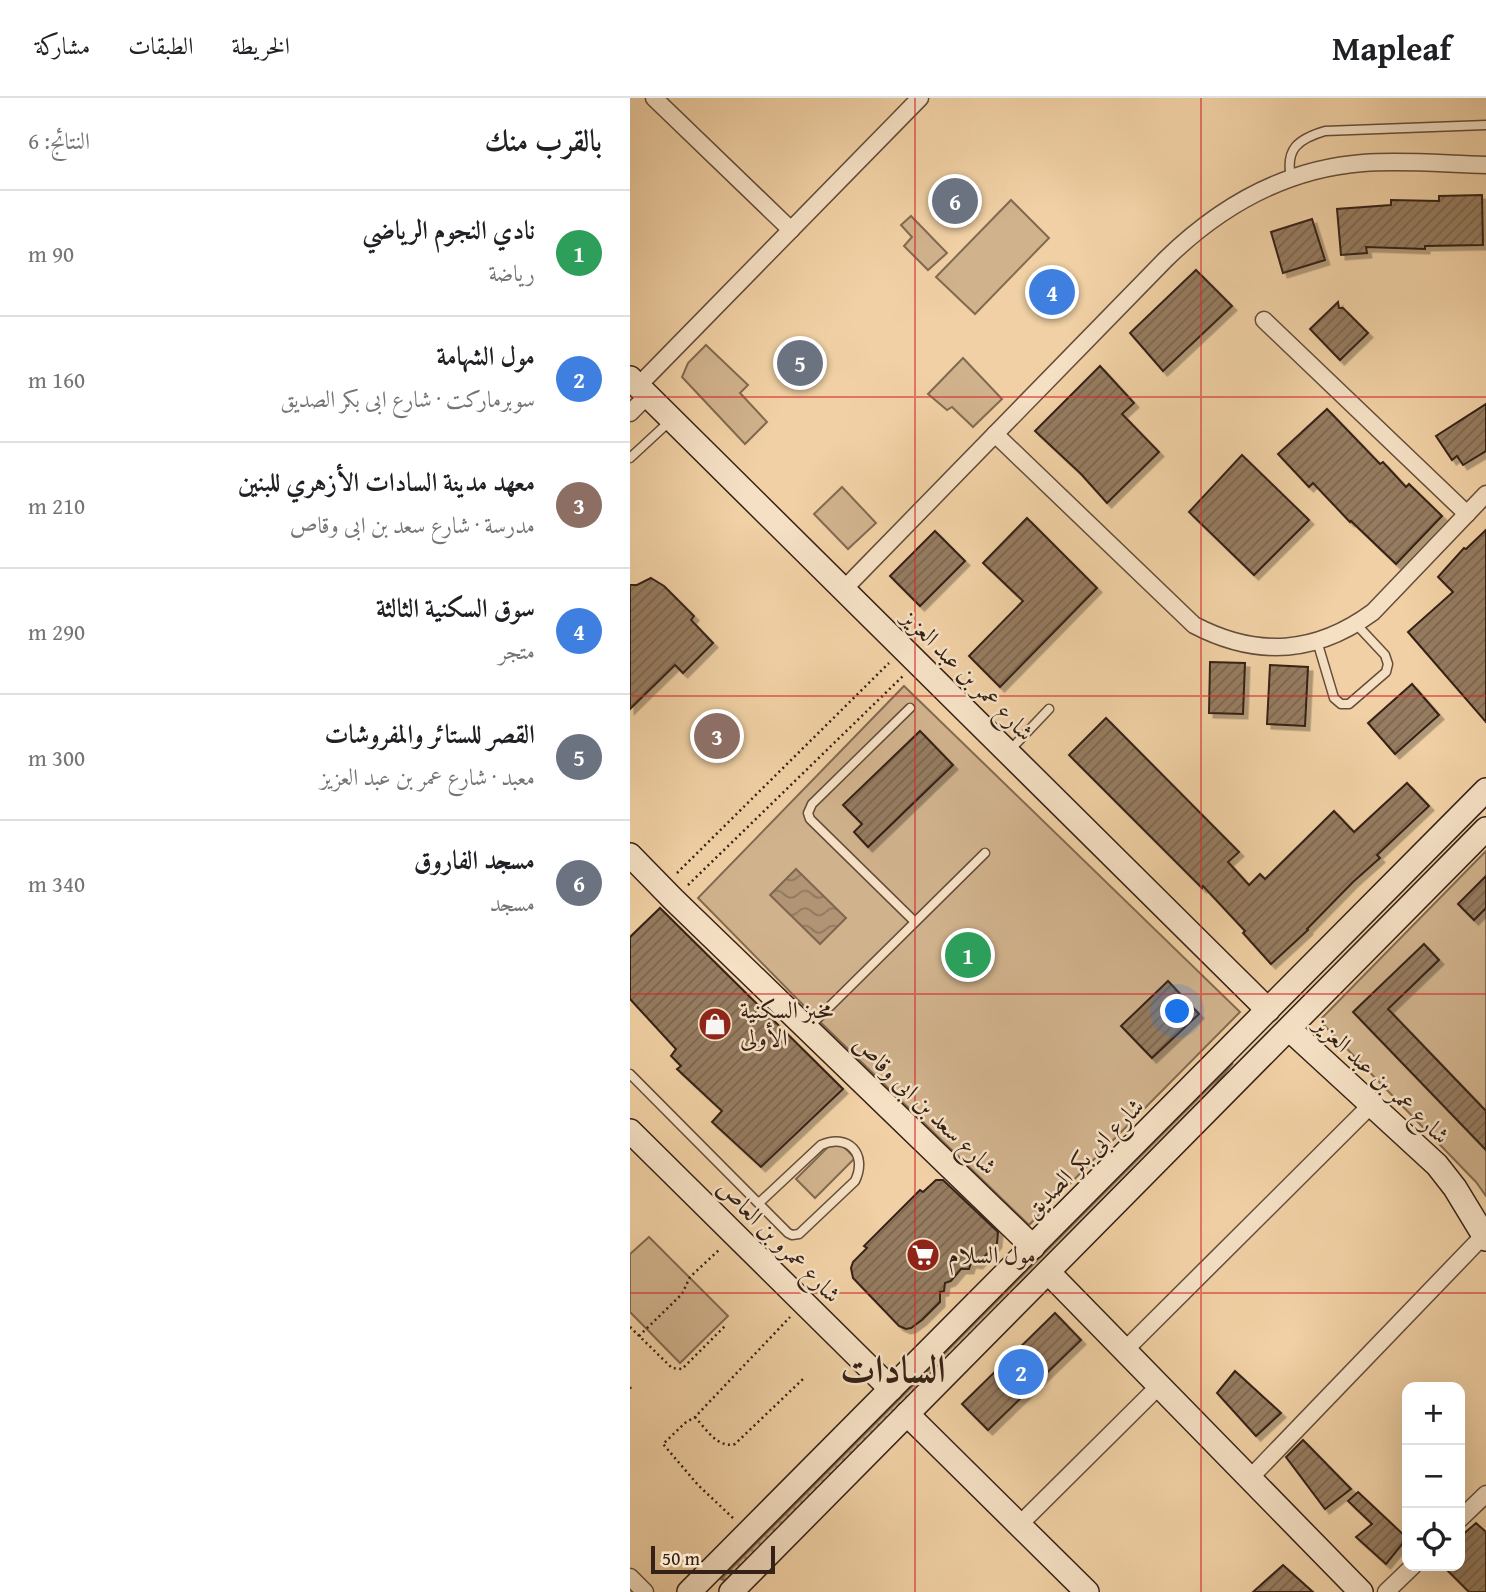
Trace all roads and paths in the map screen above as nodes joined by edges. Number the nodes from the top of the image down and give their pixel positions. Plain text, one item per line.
1 (654, 98) edge
2 (920, 98) edge
3 (1486, 125) edge
4 (1486, 165) edge
5 (1292, 178) junction
6 (791, 230) junction
7 (1264, 320) dead end
8 (639, 386) edge
9 (630, 414) edge
10 (672, 419) junction
11 (995, 434) junction
12 (630, 458) edge
13 (1486, 494) edge
14 (1467, 514) junction
15 (844, 589) junction
16 (1356, 624) junction
17 (1317, 641) junction
18 (910, 655) junction
19 (910, 708) dead end
20 (1049, 709) dead end
21 (1008, 752) junction
22 (1486, 790) edge
23 (1486, 829) edge
24 (985, 853) dead end
25 (631, 858) edge
26 (667, 893) junction
27 (914, 922) junction
28 (1268, 1010) junction
29 (808, 1028) junction
30 (1289, 1029) junction
31 (630, 1074) edge
32 (1183, 1096) junction
33 (1372, 1104) junction
34 (1204, 1115) junction
35 (630, 1131) edge
36 (759, 1203) junction
37 (735, 1235) junction
38 (1485, 1237) edge
39 (1033, 1247) junction
40 (1048, 1272) junction
41 (804, 1302) junction
42 (726, 1326) dead end
43 (630, 1327) edge
44 (635, 1332) junction
45 (639, 1336) junction
46 (630, 1337) edge
47 (1125, 1350) junction
48 (803, 1379) dead end
49 (1160, 1386) junction
50 (891, 1389) junction
51 (907, 1414) junction
52 (695, 1417) junction
53 (1250, 1478) junction
54 (1486, 1494) edge
55 (1465, 1515) edge
56 (734, 1521) dead end
57 (1019, 1525) junction
58 (1408, 1571) edge
59 (630, 1577) edge
60 (646, 1592) edge
61 (690, 1592) edge
62 (732, 1592) edge
63 (1087, 1592) edge
64 (1361, 1592) edge
65 (1386, 1592) edge

1 - 6 street
2 - 6 street
3 - 5 lane
4 - 5 street
5 - 11 street
6 - 8 street
7 - 14 street
8 - 9 street
8 - 10 street, شارع عمر بن عبد العزيز
10 - 12 lane
10 - 15 street, شارع عمر بن عبد العزيز
11 - 15 street
11 - 17 street
13 - 14 street
14 - 16 street
15 - 18 street, شارع عمر بن عبد العزيز
16 - 17 street
16 - 17 lane
18 - 21 street, شارع عمر بن عبد العزيز
18 - 26 path
18 - 26 path
19 - 27 lane
20 - 21 lane
21 - 28 street, شارع عمر بن عبد العزيز
22 - 28 street, شارع ابى بكر الصديق
23 - 30 street
24 - 27 lane
25 - 26 street, شارع سعد بن ابى وقاص
26 - 29 street, شارع سعد بن ابى وقاص
27 - 29 lane
28 - 32 street, شارع ابى بكر الصديق
29 - 39 street, شارع سعد بن ابى وقاص
30 - 33 street, شارع عمر بن عبد العزيز
30 - 34 street
31 - 36 lane
32 - 34 street
32 - 39 street, شارع ابى بكر الصديق
33 - 38 street, شارع عمر بن عبد العزيز
33 - 47 street
34 - 40 street
35 - 37 street, شارع عمرو بن العاص
36 - 36 lane
37 - 41 street, شارع عمرو بن العاص
37 - 45 path
38 - 53 street
39 - 50 street, شارع ابى بكر الصديق
40 - 47 street
40 - 51 street
41 - 50 street, شارع عمرو بن العاص
41 - 52 path
42 - 45 path
43 - 44 path
44 - 45 path
44 - 46 path
47 - 49 street
48 - 52 path
49 - 53 street
49 - 57 street
50 - 61 street, شارع ابى بكر الصديق
51 - 57 street
51 - 62 street
52 - 56 path
53 - 64 street
54 - 55 street
57 - 63 street
58 - 65 street
59 - 60 street

